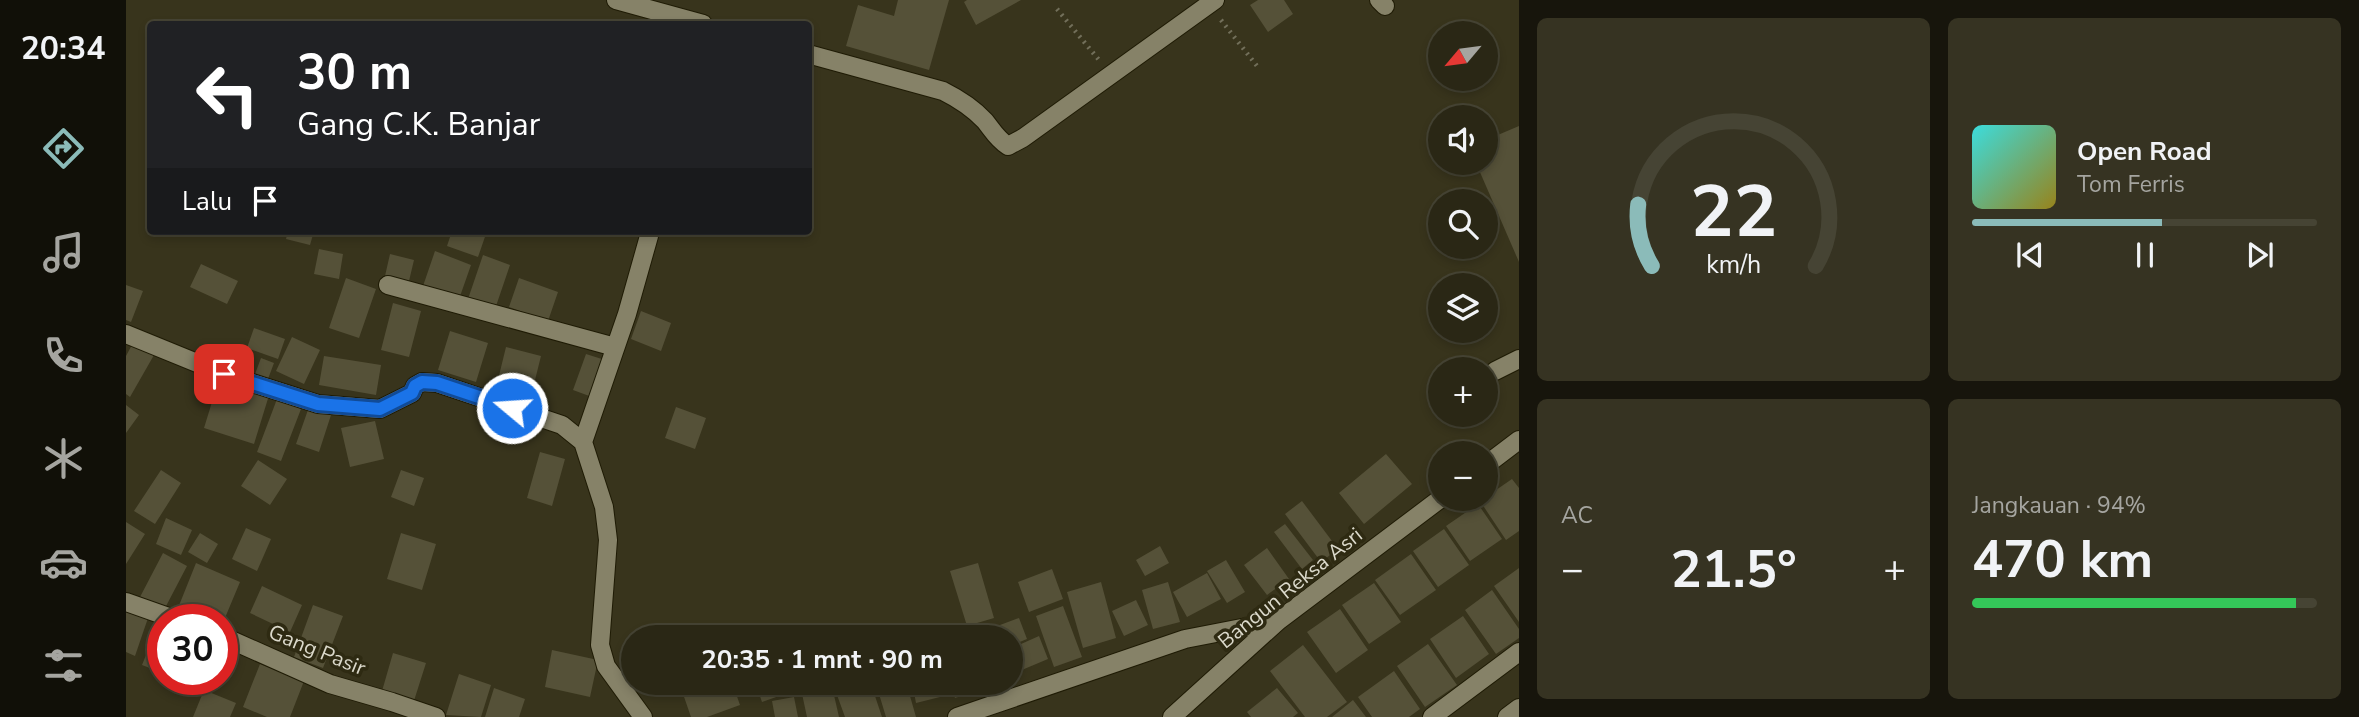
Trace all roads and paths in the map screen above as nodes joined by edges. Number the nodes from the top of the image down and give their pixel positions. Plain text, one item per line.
1 (616, 0) edge
2 (1212, 2) edge
3 (1057, 9) dead end
4 (692, 21) edge
5 (812, 55) edge
6 (1256, 66) dead end
7 (1111, 74) junction
8 (649, 236) dead end
9 (388, 285) dead end
10 (126, 334) edge
11 (615, 347) junction
12 (1519, 359) edge
13 (1498, 370) edge
14 (1519, 439) edge
15 (583, 442) junction
16 (1498, 456) edge
17 (1428, 508) edge
18 (126, 602) edge
19 (147, 609) edge
20 (1278, 621) junction
21 (238, 643) edge
22 (1519, 652) edge
23 (1519, 708) edge
24 (436, 717) edge
25 (643, 717) edge
26 (957, 717) edge
27 (1172, 717) edge
28 (1432, 717) edge
29 (1507, 717) edge

1 - 4 street
2 - 6 path
2 - 7 street
3 - 7 path
5 - 7 street
8 - 11 street
9 - 11 street
10 - 15 street
11 - 15 street
12 - 13 street
14 - 16 street
15 - 25 street
17 - 20 street, Bangun Reksa Asri
18 - 19 street
20 - 26 street
20 - 27 street, Bangun Reksa Asri
21 - 24 street, Gang Pasir
22 - 28 street
23 - 29 street

